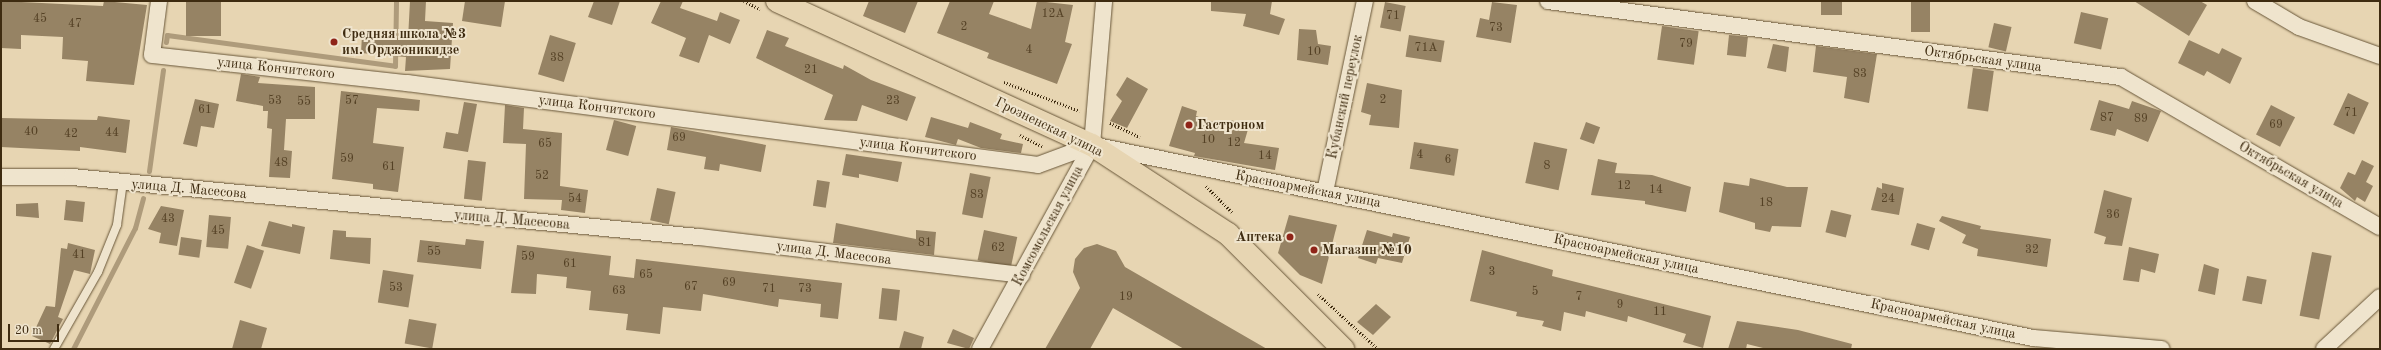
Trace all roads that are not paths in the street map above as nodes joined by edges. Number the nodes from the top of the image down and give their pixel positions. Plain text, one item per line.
1 (159, 1) edge
2 (777, 1) edge
3 (1104, 1) edge
4 (1365, 1) edge
5 (1548, 1) edge
6 (2254, 1) edge
7 (2380, 56) edge
8 (1092, 145) junction
9 (1, 177) edge
10 (123, 182) junction
11 (1325, 192) junction
12 (2380, 227) edge
13 (1022, 275) junction
14 (2380, 297) edge
15 (2032, 343) edge
16 (54, 349) edge
17 (980, 349) edge
18 (1343, 349) edge
19 (2162, 349) edge
20 (2324, 349) edge

1 - 8 street, улица Кончитского
2 - 8 main road, Грозненская улица
3 - 8 street, Комсомольская улица
4 - 11 street, Кубанский переулок
5 - 12 street, Октябрьская улица
6 - 7 street
8 - 11 street, Красноармейская улица
8 - 13 street, Комсомольская улица
8 - 18 main road, Грозненская улица
9 - 10 street, улица Д. Масесова
10 - 13 street, улица Д. Масесова
10 - 16 lane
11 - 15 street, Красноармейская улица
13 - 17 street, Комсомольская улица
14 - 20 street
15 - 19 street, Красноармейская улица

